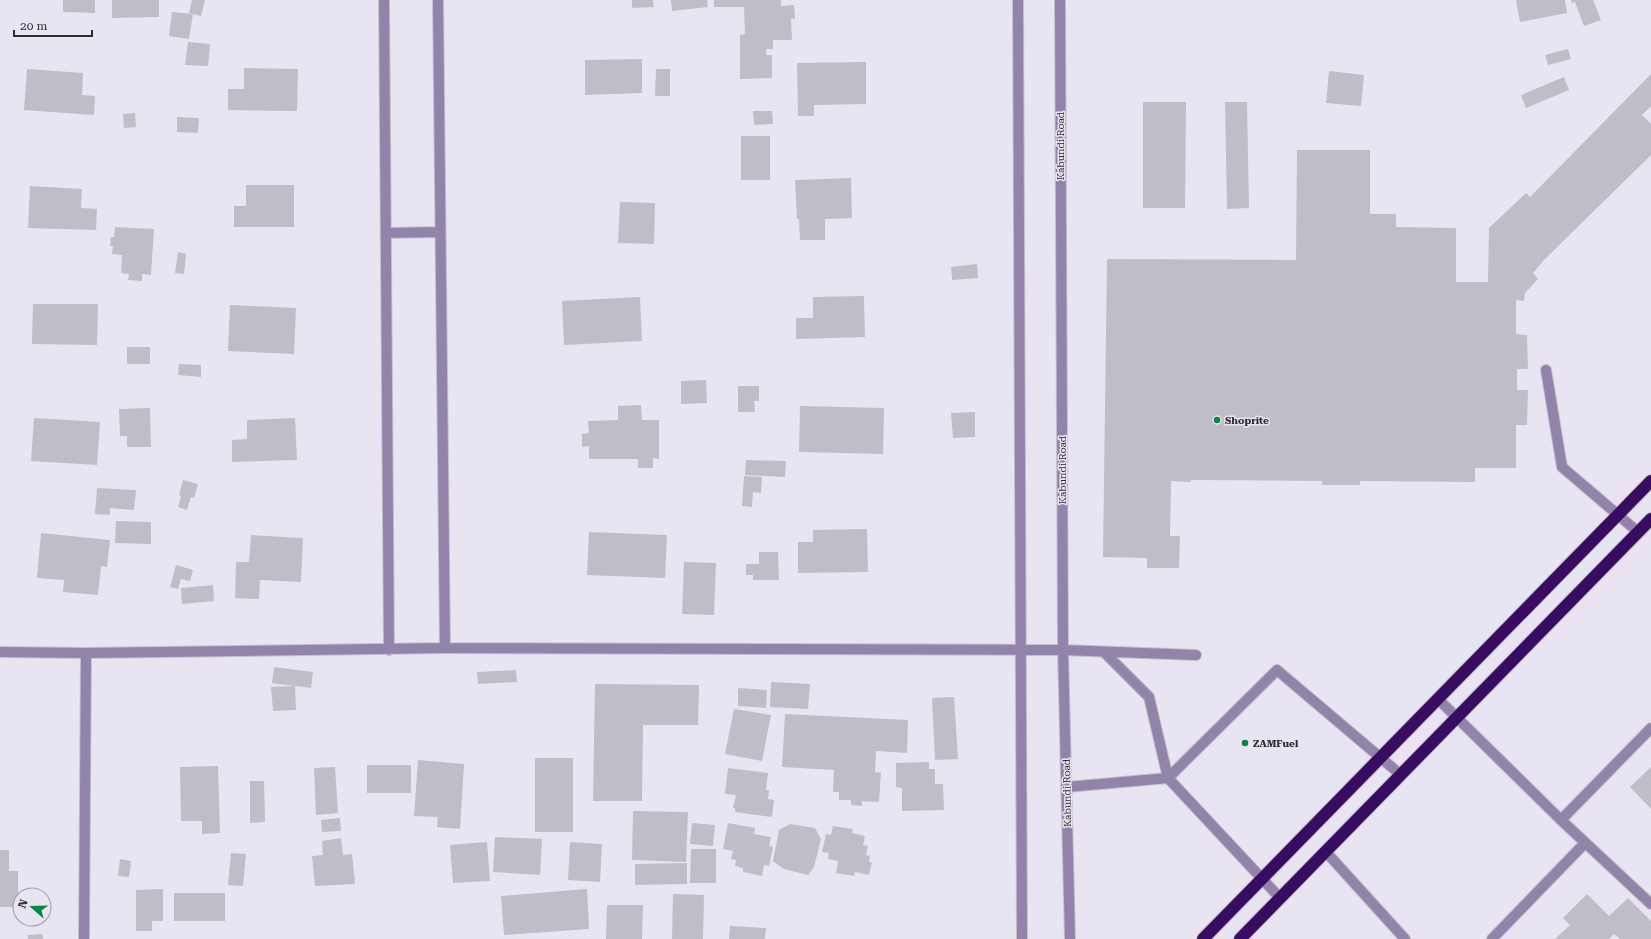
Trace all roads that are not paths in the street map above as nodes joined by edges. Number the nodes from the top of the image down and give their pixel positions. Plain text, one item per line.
1 (384, 0) edge
2 (438, 0) edge
3 (1018, 0) edge
4 (1060, 0) edge
5 (440, 232) junction
6 (386, 233) junction
7 (1546, 370) dead end
8 (1651, 481) edge
9 (1618, 514) junction
10 (1651, 519) edge
11 (1638, 532) junction
12 (445, 648) junction
13 (389, 650) junction
14 (1063, 650) junction
15 (1020, 651) junction
16 (0, 652) edge
17 (1104, 652) junction
18 (86, 653) junction
19 (1196, 655) dead end
20 (1438, 699) junction
21 (1457, 718) junction
22 (1651, 728) edge
23 (1381, 758) junction
24 (1401, 775) junction
25 (1168, 778) junction
26 (1067, 787) junction
27 (1561, 820) junction
28 (1585, 843) junction
29 (1326, 852) junction
30 (1262, 879) junction
31 (1280, 898) junction
32 (1651, 904) edge
33 (84, 939) edge
34 (1022, 939) edge
35 (1070, 939) edge
36 (1203, 939) edge
37 (1240, 939) edge
38 (1405, 939) edge
39 (1492, 939) edge

1 - 6 street
2 - 5 street
3 - 15 street
4 - 14 street, Kabundi Road
5 - 6 street
5 - 12 street
6 - 13 street
7 - 9 street
8 - 9 highway
9 - 11 street
9 - 20 highway
10 - 11 highway
11 - 21 highway
12 - 13 street
12 - 15 street
13 - 18 street
14 - 15 street
14 - 17 street
14 - 26 street, Kabundi Road
15 - 34 street
16 - 18 street
17 - 19 street
17 - 25 street
18 - 33 street
20 - 21 street
20 - 23 highway
21 - 24 highway
21 - 27 street
22 - 27 street
23 - 24 street
23 - 25 street
23 - 30 highway
24 - 29 highway
25 - 26 street
25 - 30 street
26 - 35 street, Kabundi Road
27 - 28 street
28 - 32 street
28 - 39 street
29 - 31 highway
29 - 38 street
30 - 31 street
30 - 36 highway
31 - 37 highway

